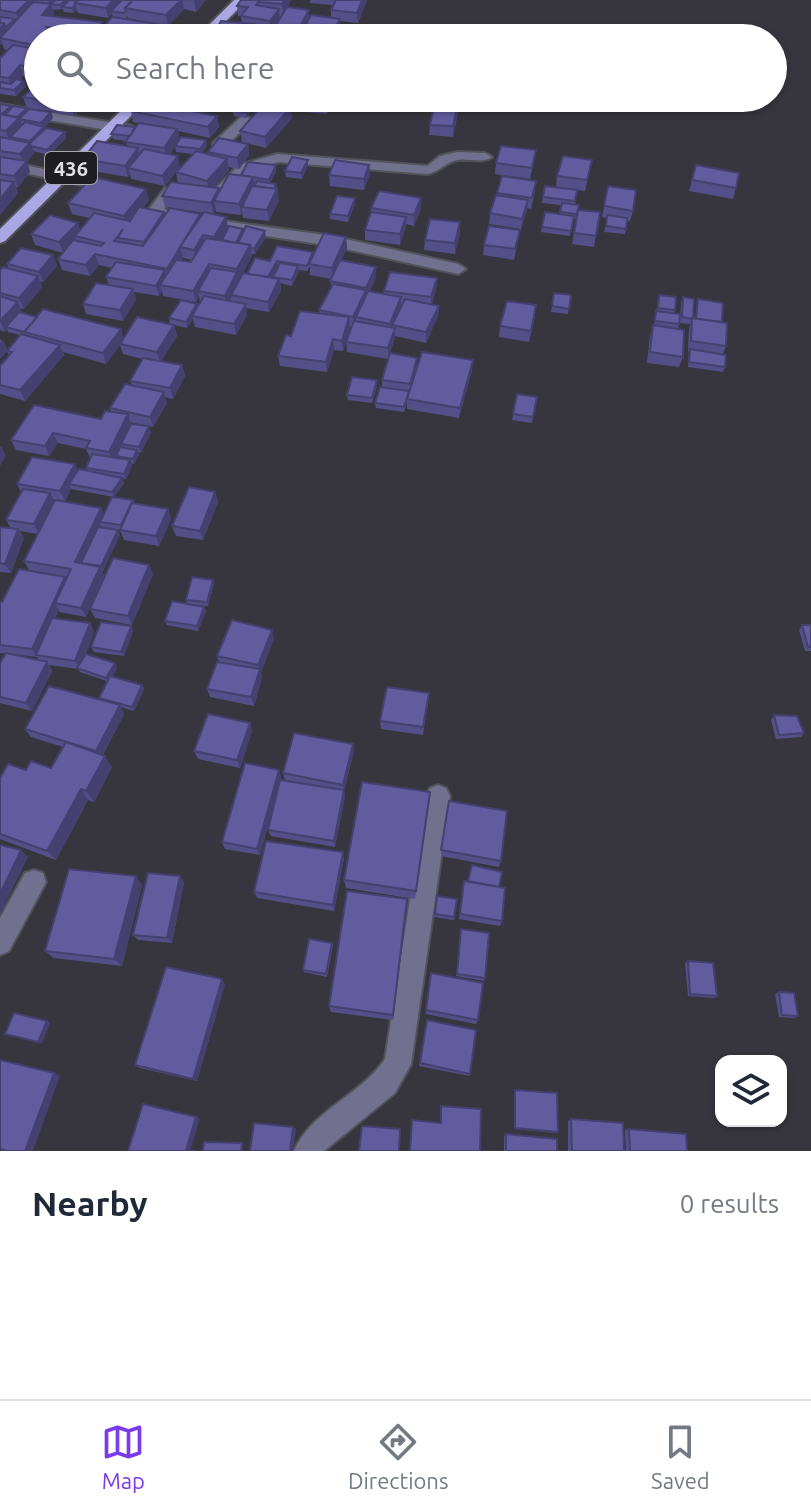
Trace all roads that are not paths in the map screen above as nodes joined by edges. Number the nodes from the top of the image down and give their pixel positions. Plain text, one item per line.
1 (241, 0) edge
2 (216, 24) edge
3 (0, 97) edge
4 (23, 97) edge
5 (0, 108) edge
6 (24, 112) edge
7 (25, 112) edge
8 (128, 112) edge
9 (247, 119) edge
10 (113, 126) junction
11 (143, 132) edge
12 (238, 149) edge
13 (485, 157) dead end
14 (0, 164) edge
15 (62, 177) junction
16 (149, 195) junction
17 (0, 237) edge
18 (458, 269) dead end
19 (438, 796) dead end
20 (34, 882) dead end
21 (0, 942) edge
22 (308, 1151) edge

1 - 2 main road
3 - 4 street
5 - 6 street
7 - 10 street
8 - 10 main road, 436
9 - 12 street
10 - 11 street
10 - 15 main road, 436
13 - 16 street
14 - 15 street
15 - 16 street
15 - 17 main road, 436
16 - 18 street
19 - 22 street
20 - 21 street

